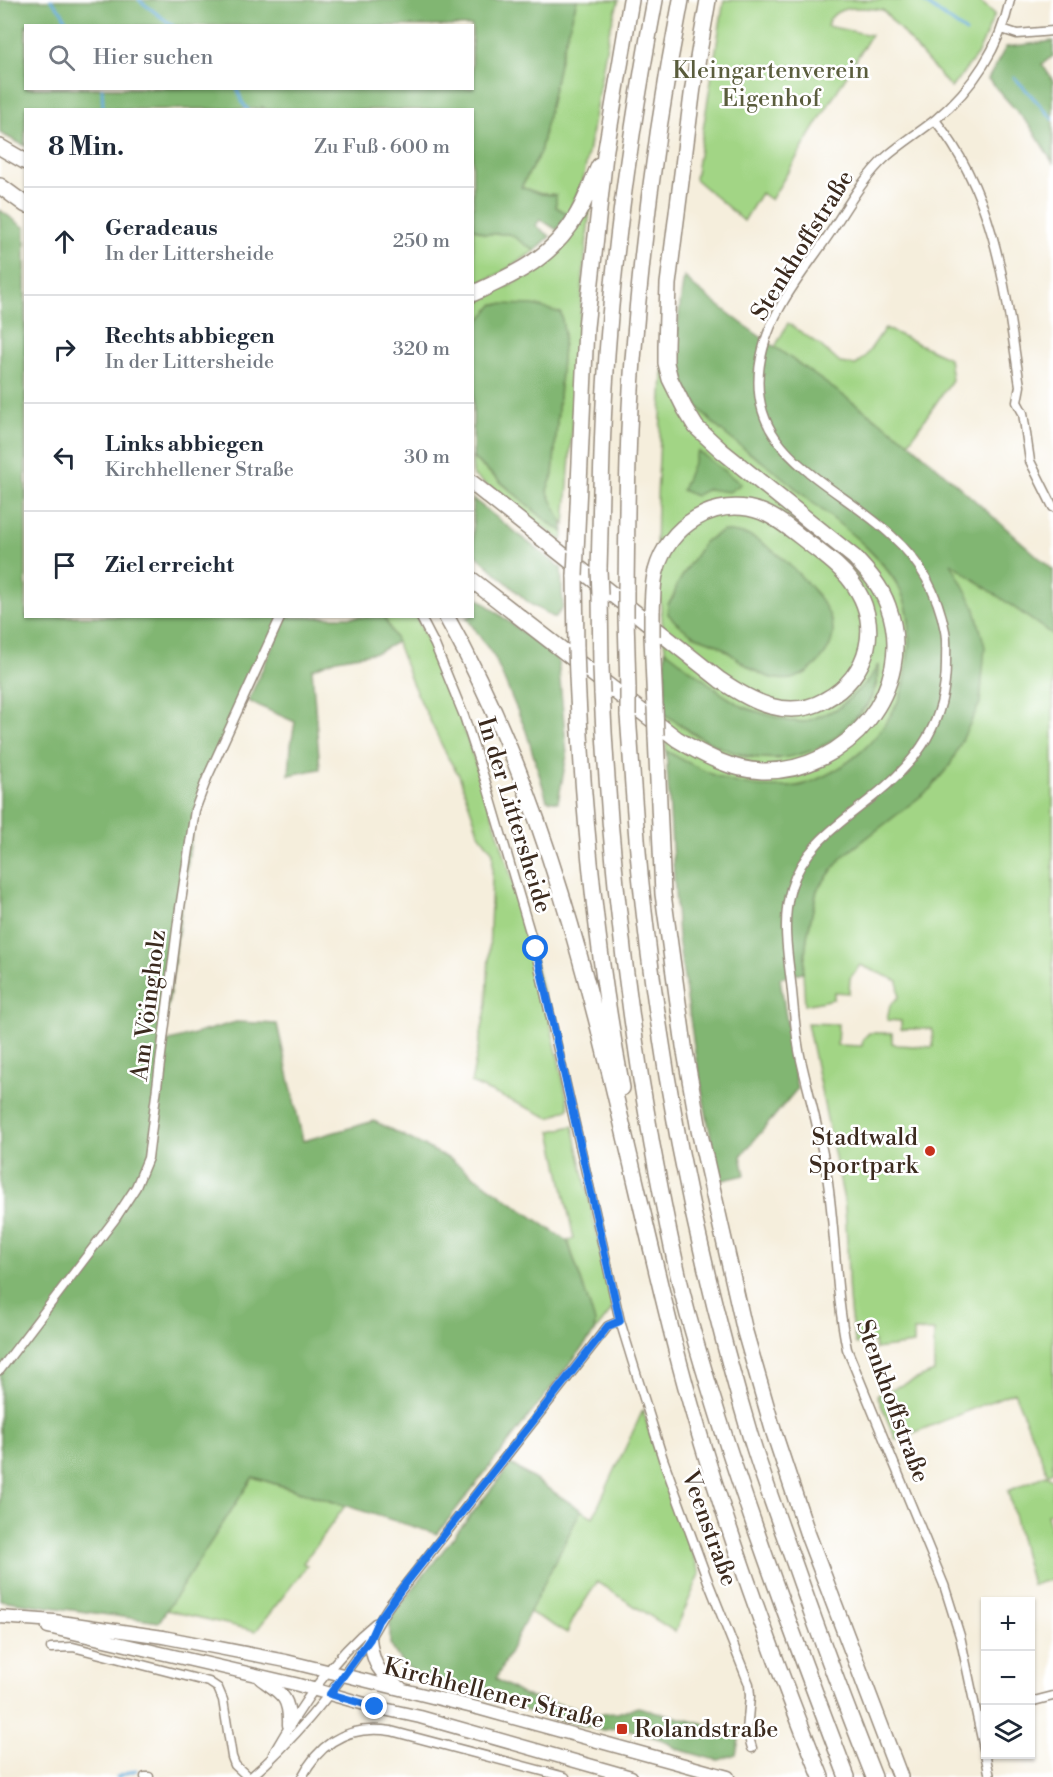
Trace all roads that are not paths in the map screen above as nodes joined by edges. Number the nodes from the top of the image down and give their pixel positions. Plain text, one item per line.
1 (631, 0) edge
2 (655, 0) edge
3 (681, 0) edge
4 (708, 0) edge
5 (1010, 0) edge
6 (1002, 29) junction
7 (1053, 32) edge
8 (935, 120) junction
9 (0, 147) edge
10 (605, 155) junction
11 (24, 161) edge
12 (0, 186) edge
13 (24, 204) edge
14 (474, 293) edge
15 (474, 484) edge
16 (1053, 507) edge
17 (568, 553) junction
18 (474, 582) edge
19 (280, 618) edge
20 (421, 618) edge
21 (447, 618) edge
22 (665, 1061) junction
23 (712, 1185) junction
24 (661, 1288) junction
25 (620, 1321) junction
26 (0, 1370) edge
27 (0, 1617) edge
28 (378, 1621) junction
29 (370, 1639) junction
30 (51, 1648) dead end
31 (328, 1672) junction
32 (255, 1675) junction
33 (342, 1676) junction
34 (315, 1689) junction
35 (406, 1690) junction
36 (330, 1694) junction
37 (1053, 1696) edge
38 (1035, 1701) edge
39 (981, 1716) edge
40 (289, 1725) junction
41 (752, 1748) dead end
42 (986, 1759) edge
43 (269, 1760) junction
44 (988, 1774) edge
45 (249, 1777) edge
46 (302, 1777) edge
47 (565, 1777) edge
48 (631, 1777) edge
49 (728, 1777) edge
50 (821, 1777) edge
51 (847, 1777) edge
52 (874, 1777) edge
53 (900, 1777) edge

1 - 10 highway
2 - 51 highway, bridge
3 - 22 highway, bridge
4 - 18 highway
5 - 6 street, Stenkhoffstraße
6 - 7 street
6 - 8 street, Stenkhoffstraße
8 - 16 street
8 - 39 street, Stenkhoffstraße
9 - 11 highway
10 - 14 highway
10 - 17 highway
12 - 13 highway
15 - 17 highway
17 - 23 highway, bridge
17 - 24 highway, bridge
19 - 26 street, Am Vöingholz
20 - 25 street, In der Littersheide
21 - 24 highway
22 - 23 highway
22 - 52 highway
23 - 53 highway
24 - 50 highway
25 - 28 street
25 - 41 street, Veenstraße
27 - 31 main road, Kirchhellener Straße
27 - 32 main road, Kirchhellener Straße
28 - 29 street
28 - 31 street
29 - 33 street
29 - 35 main road
30 - 45 street
31 - 33 main road, Kirchhellener Straße
31 - 34 street
32 - 34 main road, Kirchhellener Straße
32 - 40 main road
33 - 35 main road, Kirchhellener Straße
33 - 36 street
34 - 36 main road, Kirchhellener Straße
34 - 40 street
35 - 49 main road, Kirchhellener Straße
36 - 43 street
36 - 48 main road, Kirchhellener Straße
37 - 38 street
40 - 43 street
42 - 44 street, Stenkhoffstraße
43 - 45 street
46 - 47 street

